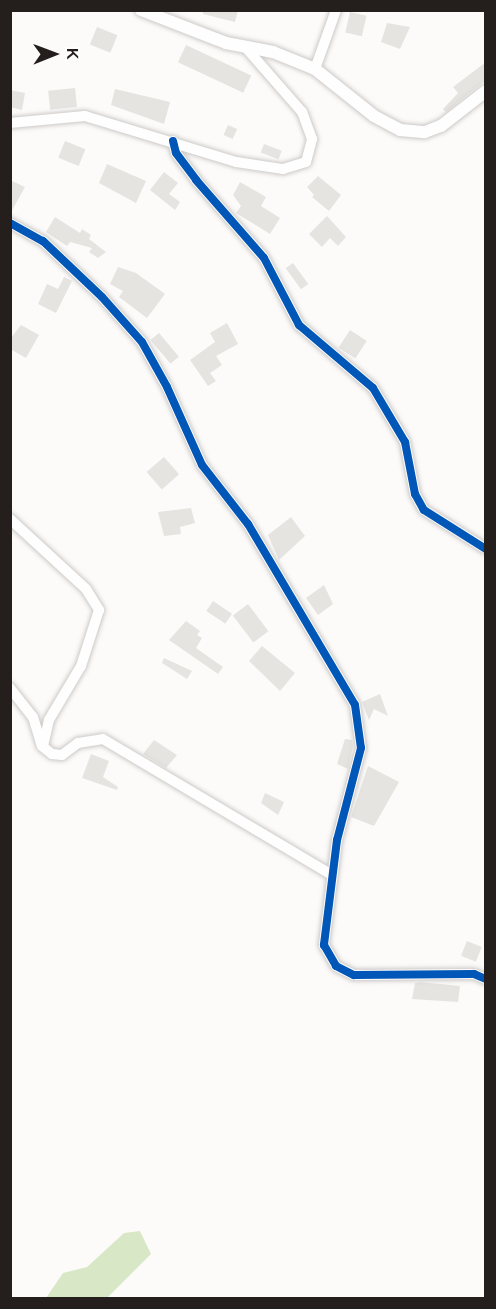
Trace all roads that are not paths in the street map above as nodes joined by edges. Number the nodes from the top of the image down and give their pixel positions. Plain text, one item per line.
1 (141, 10) edge
2 (336, 10) edge
3 (247, 49) junction
4 (315, 69) junction
5 (486, 91) edge
6 (10, 123) edge
7 (173, 141) junction
8 (10, 223) edge
9 (10, 519) edge
10 (486, 549) edge
11 (10, 688) edge
12 (42, 746) junction
13 (332, 875) junction
14 (486, 979) edge

1 - 3 street
2 - 4 street
3 - 4 street
3 - 7 street
4 - 5 street
6 - 7 street
7 - 10 street
8 - 13 street
9 - 12 street
11 - 12 street
12 - 13 street
13 - 14 street

